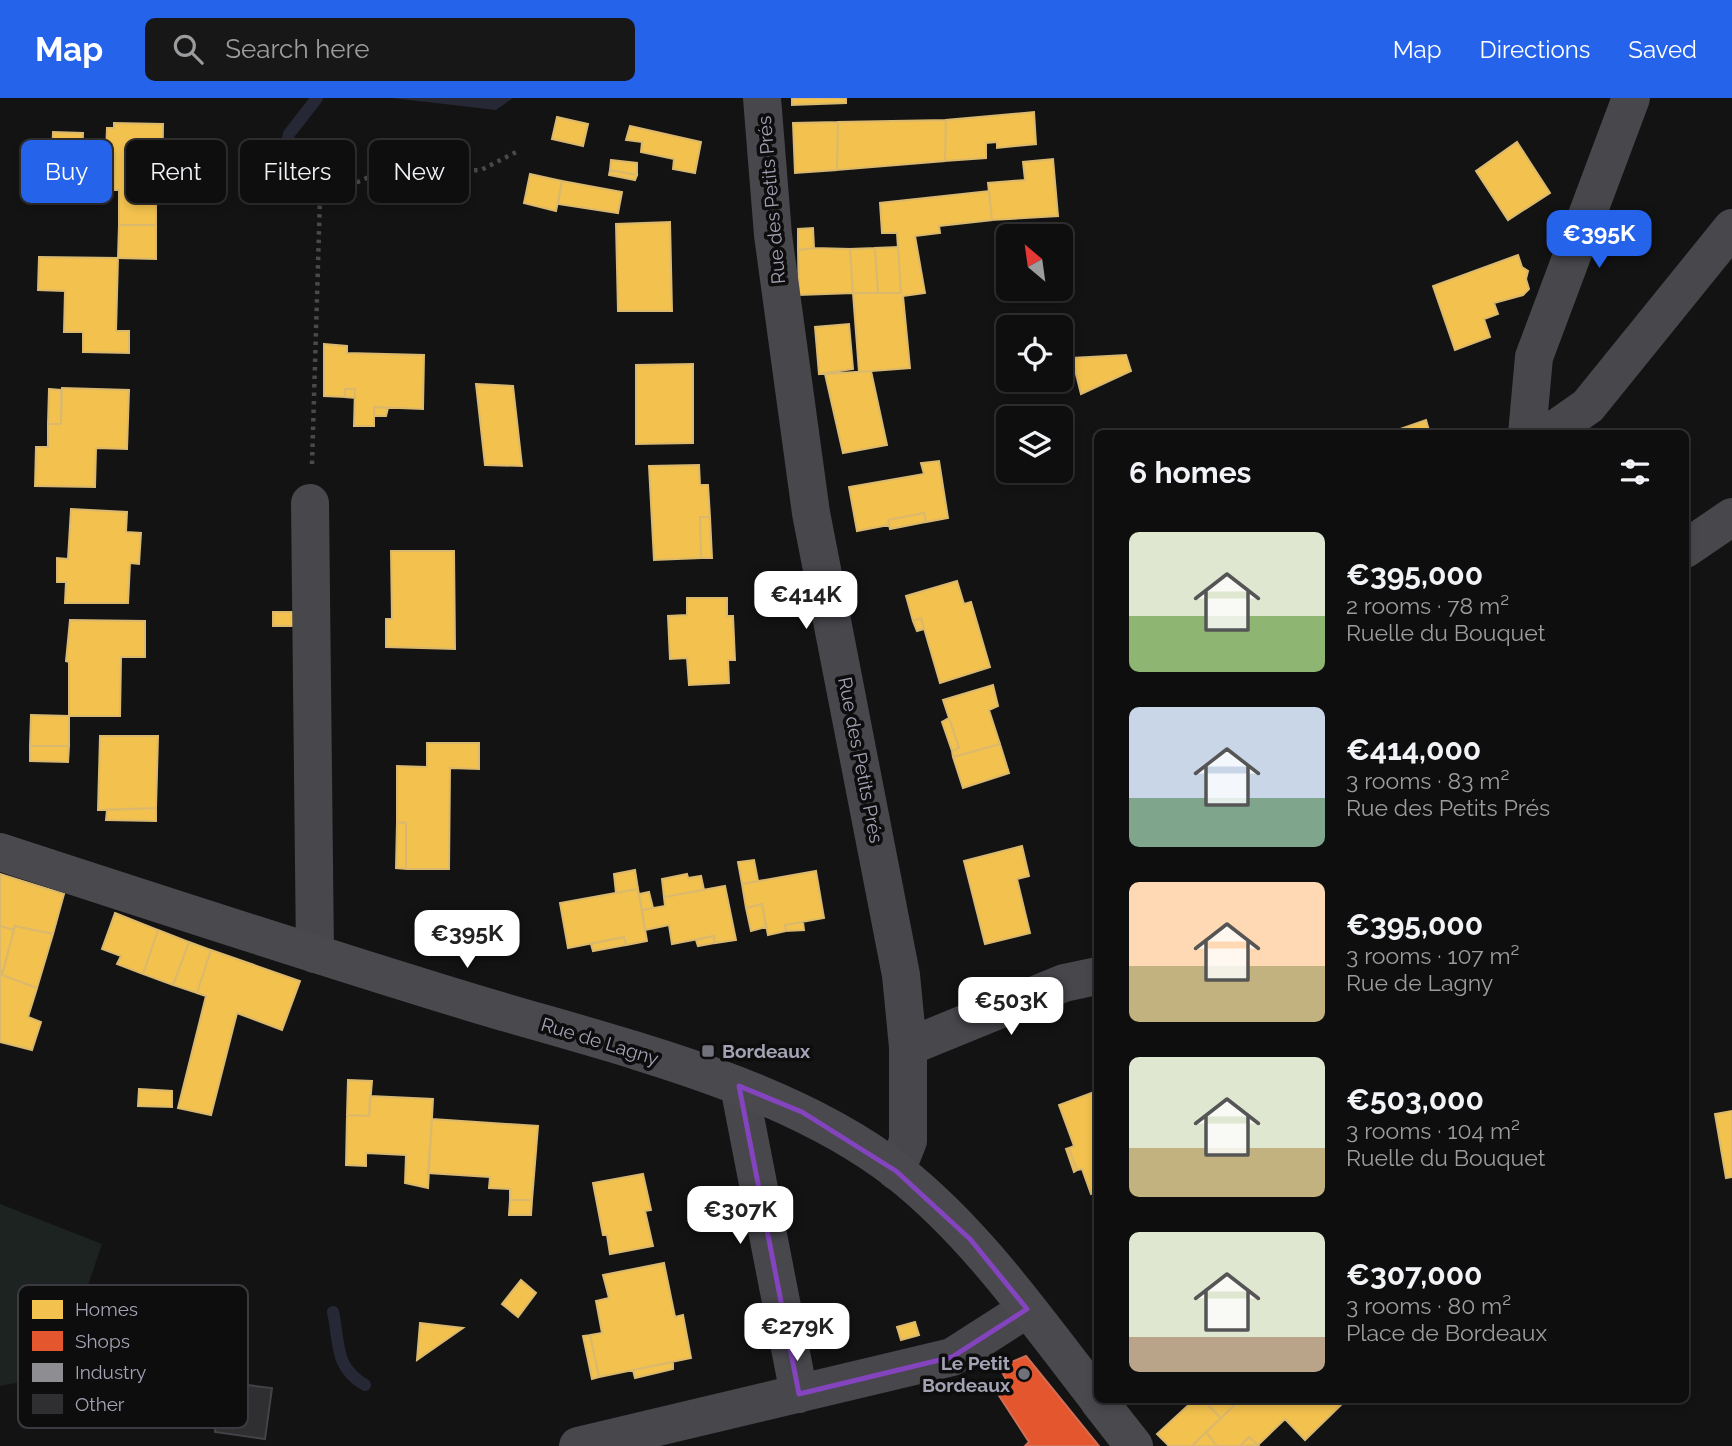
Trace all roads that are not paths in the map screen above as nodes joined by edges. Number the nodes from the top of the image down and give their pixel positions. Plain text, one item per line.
1 (762, 98) edge
2 (1631, 98) edge
3 (1732, 228) edge
4 (1527, 430) edge
5 (1554, 430) edge
6 (310, 503) road end
7 (1732, 517) edge
8 (1689, 546) edge
9 (0, 852) edge
10 (315, 954) junction
11 (1094, 977) edge
12 (908, 1047) junction
13 (739, 1086) junction
14 (896, 1171) junction
15 (1027, 1309) junction
16 (799, 1394) junction
17 (1094, 1394) edge
18 (1101, 1403) edge
19 (578, 1446) edge
20 (1134, 1446) edge

1 - 12 street, Rue des Petits Prés
2 - 4 street
3 - 5 street
6 - 10 street
7 - 8 street
9 - 10 main road, Rue de Lagny
10 - 13 main road, Rue de Lagny
11 - 12 street
12 - 14 street, Rue des Petits Prés
13 - 14 main road, Rue de Lagny
13 - 16 street
14 - 15 main road, Rue de Lagny
15 - 16 street
15 - 17 main road, Rue de Lagny
16 - 19 street
18 - 20 main road, Rue de Lagny

